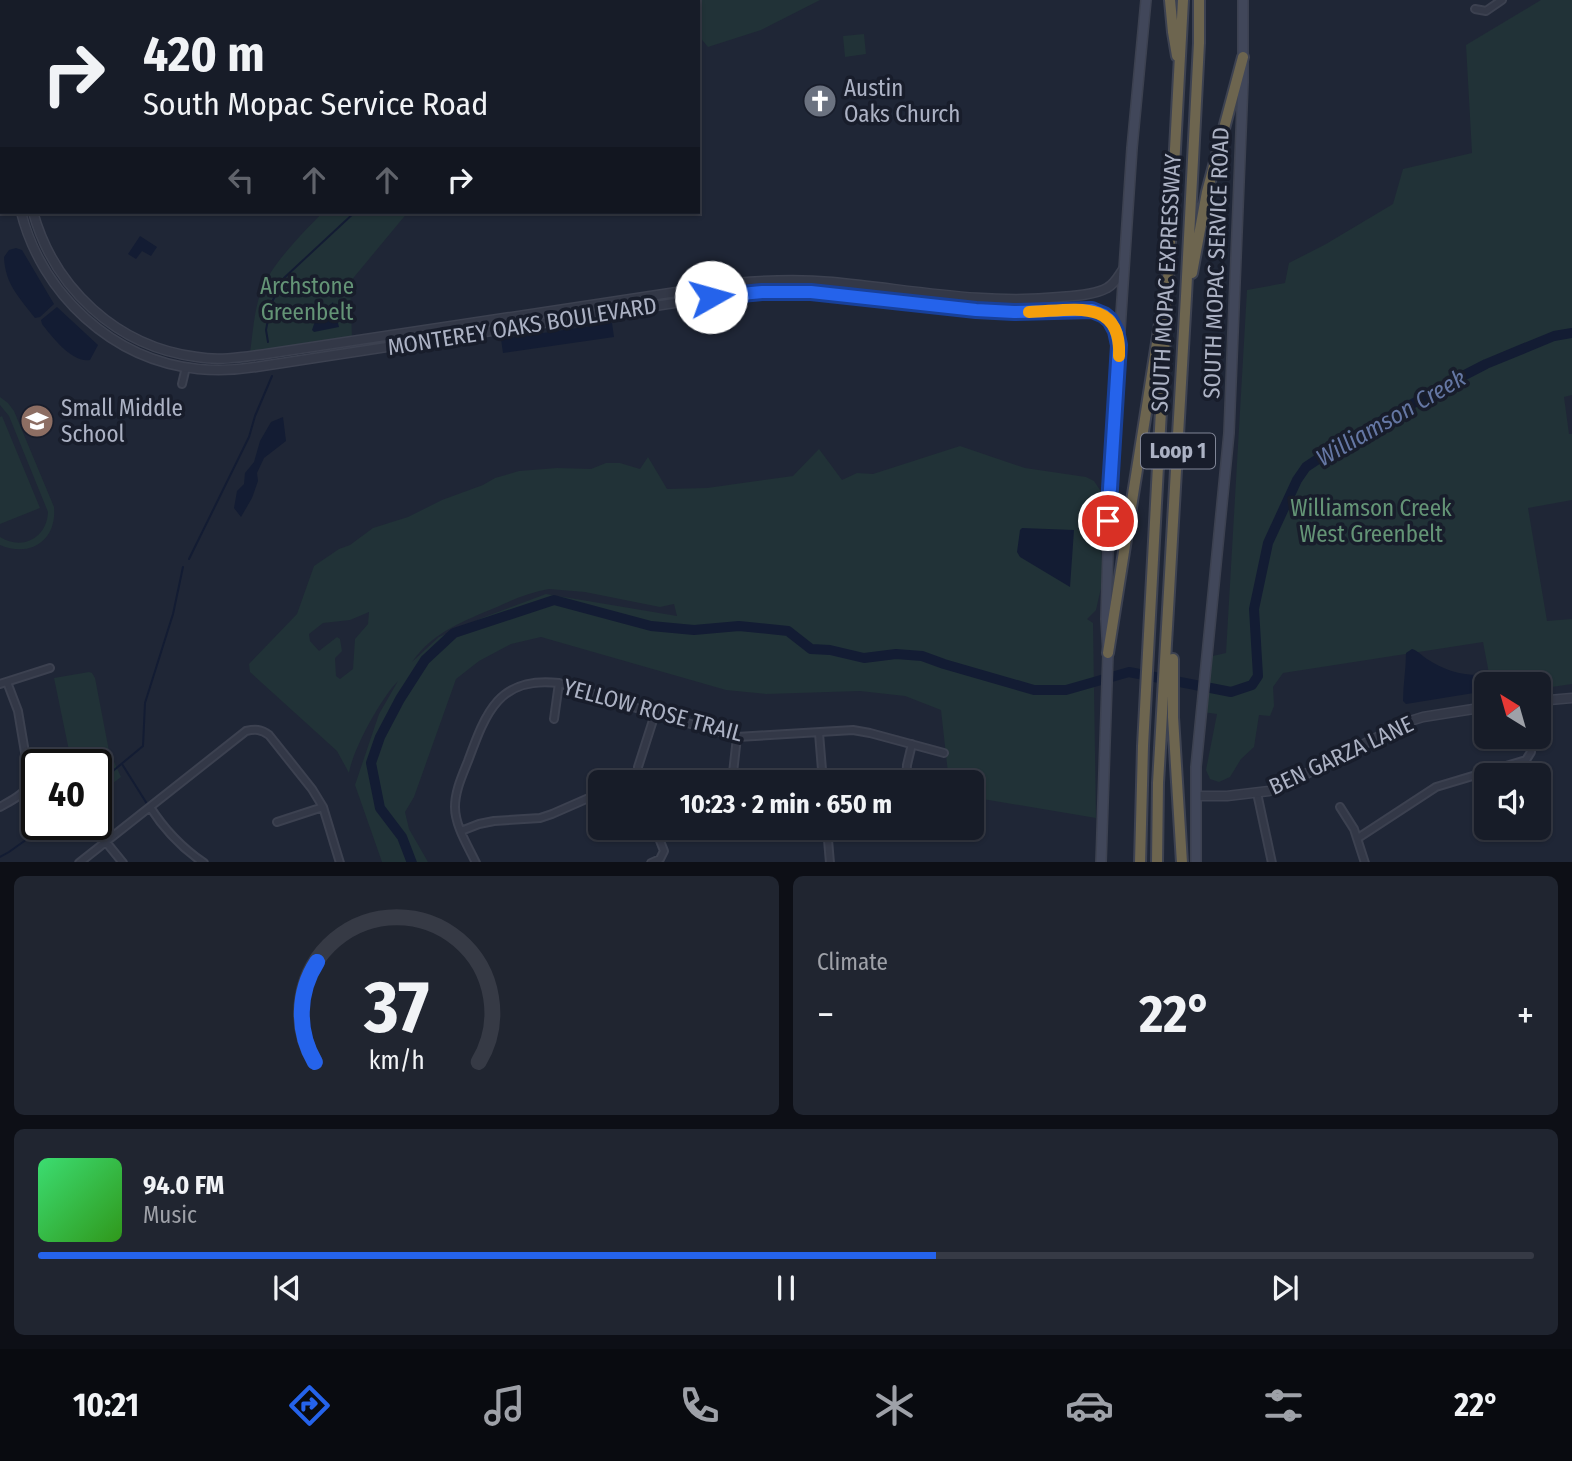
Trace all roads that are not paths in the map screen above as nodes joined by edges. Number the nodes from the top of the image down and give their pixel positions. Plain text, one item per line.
1 (1146, 0) edge
2 (1170, 0) edge
3 (1183, 0) edge
4 (1199, 0) edge
5 (1243, 0) edge
6 (1502, 0) edge
7 (1475, 9) dead end
8 (1243, 57) junction
9 (1180, 70) junction
10 (22, 214) edge
11 (34, 214) edge
12 (1124, 268) junction
13 (1168, 284) junction
14 (1186, 296) junction
15 (1119, 345) junction
16 (186, 367) junction
17 (182, 384) dead end
18 (1108, 653) junction
19 (50, 668) dead end
20 (4, 683) edge
21 (559, 683) junction
22 (1572, 698) edge
23 (1551, 700) edge
24 (1474, 709) edge
25 (655, 714) junction
26 (1167, 717) junction
27 (554, 719) dead end
28 (819, 733) junction
29 (737, 737) junction
30 (912, 744) junction
31 (1531, 749) edge
32 (944, 753) dead end
33 (638, 770) edge
34 (733, 770) edge
35 (822, 770) edge
36 (907, 770) edge
37 (1257, 793) junction
38 (1196, 796) junction
39 (588, 798) edge
40 (0, 807) edge
41 (150, 807) junction
42 (323, 807) junction
43 (1340, 807) dead end
44 (277, 822) dead end
45 (461, 831) junction
46 (1358, 838) junction
47 (660, 840) edge
48 (828, 840) edge
49 (106, 842) junction
50 (80, 862) edge
51 (122, 862) edge
52 (203, 862) edge
53 (340, 862) edge
54 (475, 862) edge
55 (653, 862) edge
56 (830, 862) edge
57 (1101, 862) edge
58 (1140, 862) edge
59 (1157, 862) edge
60 (1182, 862) edge
61 (1196, 862) edge
62 (1272, 862) edge
63 (1365, 862) edge

1 - 12 main road
2 - 9 highway
3 - 9 highway, SOUTH MOPAC EXPRESSWAY / Loop 1
4 - 14 highway, SOUTH MOPAC EXPRESSWAY / Loop 1
5 - 8 main road, SOUTH MOPAC SERVICE ROAD
6 - 7 street
8 - 14 highway
8 - 38 main road, SOUTH MOPAC SERVICE ROAD
9 - 13 highway, SOUTH MOPAC EXPRESSWAY / Loop 1
10 - 16 street, MONTEREY OAKS BOULEVARD
11 - 12 street, MONTEREY OAKS BOULEVARD
12 - 15 main road
13 - 18 highway
13 - 58 highway, SOUTH MOPAC EXPRESSWAY / Loop 1
14 - 26 highway, SOUTH MOPAC EXPRESSWAY / Loop 1
15 - 16 street, MONTEREY OAKS BOULEVARD
15 - 18 main road
16 - 17 street
18 - 57 main road
19 - 20 street
20 - 40 street
21 - 25 street, YELLOW ROSE TRAIL
21 - 27 street
21 - 45 street, YELLOW ROSE TRAIL
22 - 23 street
24 - 37 street, BEN GARZA LANE
25 - 29 street, YELLOW ROSE TRAIL
25 - 33 street
26 - 59 highway
26 - 60 highway
28 - 29 street, YELLOW ROSE TRAIL
28 - 30 street, YELLOW ROSE TRAIL
28 - 35 street
29 - 34 street
30 - 32 street, YELLOW ROSE TRAIL
30 - 36 street
31 - 46 street
37 - 38 street, BEN GARZA LANE
37 - 62 street
38 - 61 main road, SOUTH MOPAC SERVICE ROAD
39 - 45 street
41 - 42 street
41 - 49 street
41 - 52 street
42 - 44 street
42 - 53 street
43 - 46 street
45 - 54 street, YELLOW ROSE TRAIL
46 - 63 street
47 - 55 street
48 - 56 street
49 - 50 street
49 - 51 street

